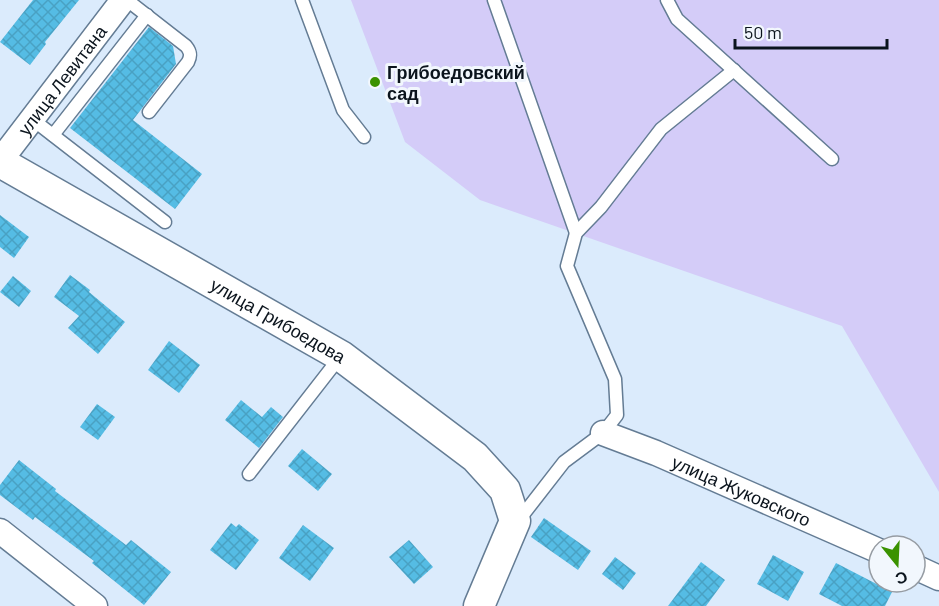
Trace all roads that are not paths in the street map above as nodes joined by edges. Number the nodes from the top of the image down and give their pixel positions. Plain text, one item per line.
1 (123, 0) edge
2 (127, 0) edge
3 (302, 0) edge
4 (494, 0) edge
5 (667, 0) edge
6 (147, 15) junction
7 (734, 70) junction
8 (149, 112) dead end
9 (32, 119) junction
10 (53, 135) junction
11 (364, 137) dead end
12 (832, 159) dead end
13 (0, 161) edge
14 (165, 222) dead end
15 (576, 234) junction
16 (341, 356) junction
17 (603, 433) junction
18 (249, 474) dead end
19 (515, 521) junction
20 (0, 531) edge
21 (867, 546) edge
22 (478, 605) edge
23 (95, 606) edge

1 - 9 street, улица Левитана
2 - 6 lane
3 - 11 lane
4 - 15 lane
5 - 7 lane
6 - 8 lane
6 - 10 lane
7 - 12 lane
7 - 15 lane
9 - 10 lane
9 - 13 street, улица Левитана
10 - 14 lane
13 - 16 street, улица Грибоедова
15 - 17 lane
16 - 18 lane
16 - 19 street, улица Грибоедова
17 - 19 lane
17 - 21 street, улица Жуковского
19 - 22 street
20 - 23 street

